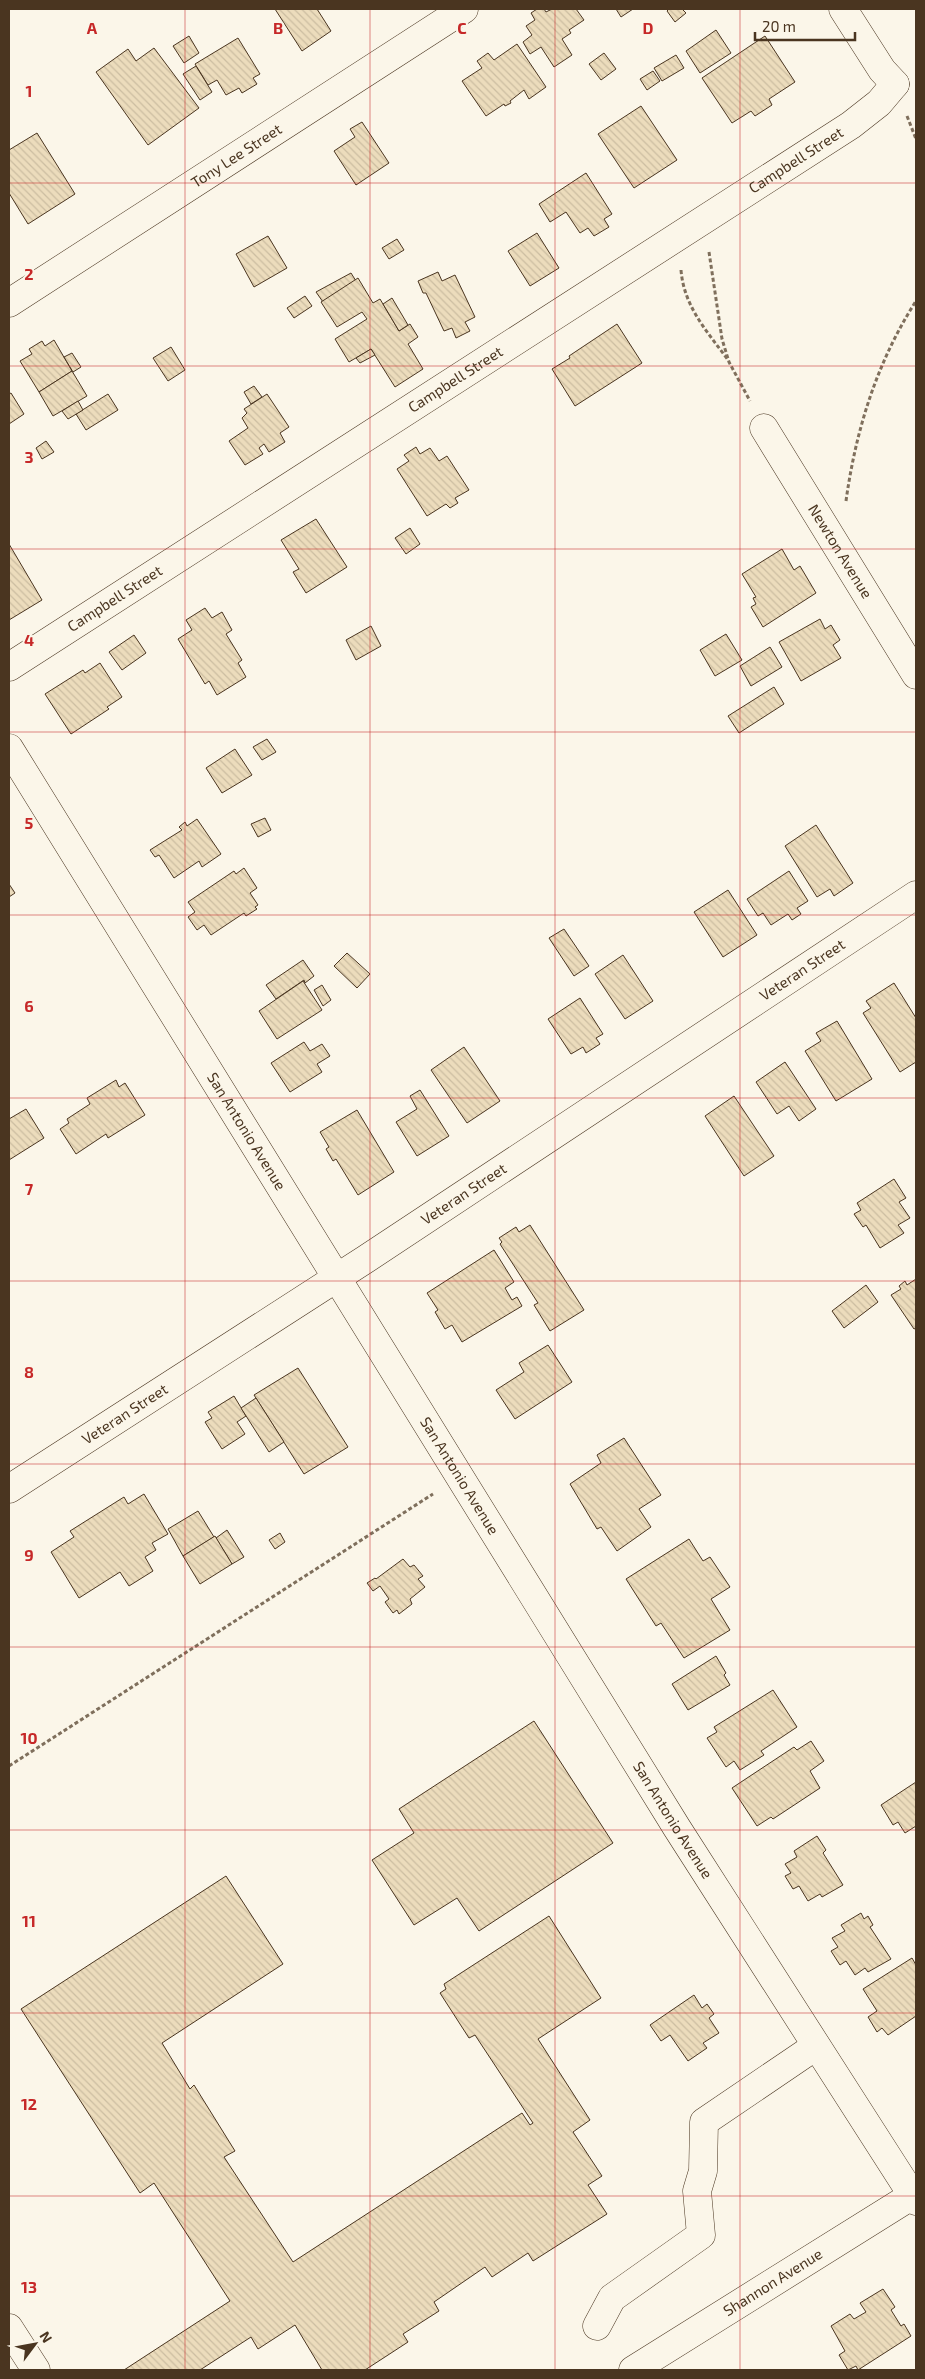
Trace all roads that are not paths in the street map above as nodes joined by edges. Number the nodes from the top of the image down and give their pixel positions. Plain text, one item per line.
1 (464, 9) edge
2 (843, 9) edge
3 (906, 86) edge
4 (9, 304) edge
5 (764, 428) road end
6 (9, 667) edge
7 (916, 675) edge
8 (9, 748) edge
9 (916, 895) edge
10 (337, 1276) junction
11 (9, 1489) edge
12 (816, 2046) junction
13 (914, 2198) edge
14 (598, 2326) dead end
15 (9, 2328) edge
16 (36, 2370) edge
17 (633, 2370) edge

1 - 4 street, Tony Lee Street
2 - 3 street
3 - 6 street, Campbell Street
5 - 7 street, Newton Avenue
8 - 10 street, San Antonio Avenue
9 - 10 street, Veteran Street
10 - 11 street, Veteran Street
10 - 12 street, San Antonio Avenue
12 - 13 street, San Antonio Avenue
12 - 14 street
13 - 17 street, Shannon Avenue
15 - 16 street

